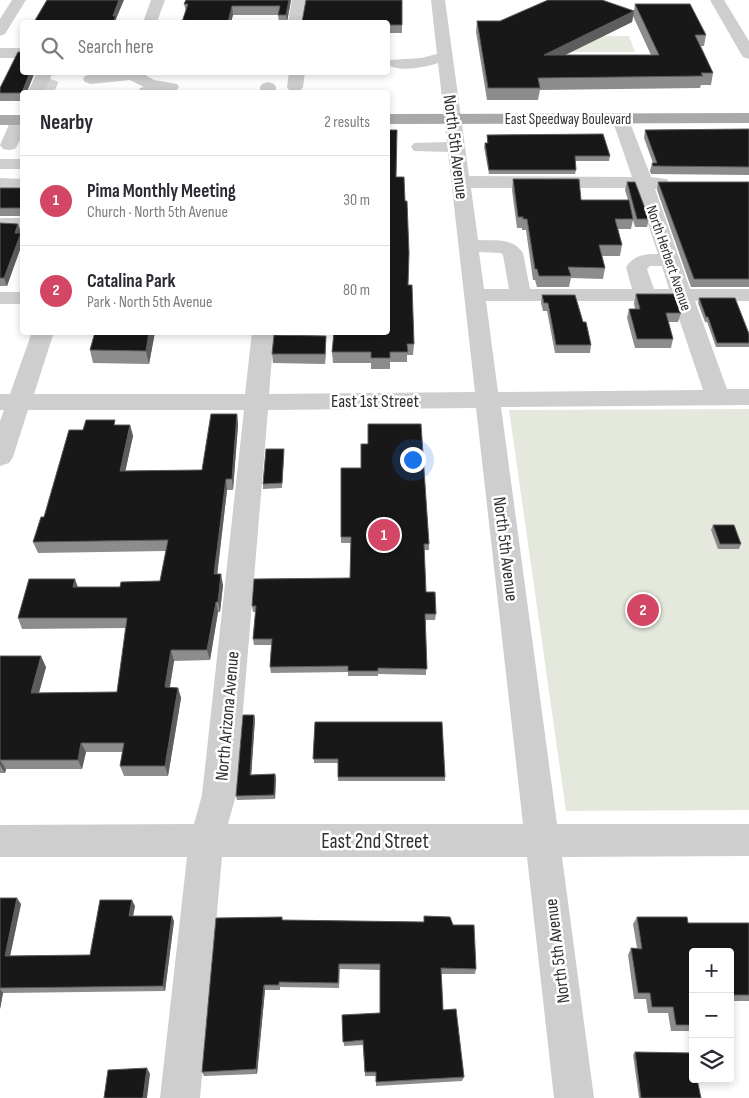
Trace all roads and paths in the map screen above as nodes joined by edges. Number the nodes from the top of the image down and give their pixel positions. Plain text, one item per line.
1 (19, 0) edge
2 (158, 0) edge
3 (299, 0) edge
4 (438, 0) edge
5 (716, 0) edge
6 (151, 20) edge
7 (295, 20) edge
8 (0, 31) edge
9 (748, 52) edge
10 (0, 53) edge
11 (20, 53) edge
12 (395, 63) dead end
13 (446, 65) junction
14 (121, 75) edge
15 (124, 75) edge
16 (127, 75) edge
17 (93, 76) edge
18 (173, 80) edge
19 (86, 90) edge
20 (126, 90) edge
21 (150, 90) edge
22 (749, 118) edge
23 (390, 119) edge
24 (452, 119) junction
25 (621, 119) junction
26 (0, 120) edge
27 (17, 132) edge
28 (420, 147) dead end
29 (456, 147) junction
30 (0, 164) edge
31 (20, 164) edge
32 (460, 182) junction
33 (643, 183) junction
34 (681, 183) edge
35 (0, 184) edge
36 (20, 184) edge
37 (0, 224) edge
38 (20, 224) edge
39 (468, 246) junction
40 (670, 260) junction
41 (474, 294) junction
42 (749, 294) edge
43 (521, 295) junction
44 (646, 295) junction
45 (682, 295) junction
46 (0, 298) edge
47 (20, 298) edge
48 (42, 335) edge
49 (263, 335) edge
50 (717, 396) junction
51 (749, 396) edge
52 (488, 400) junction
53 (10, 402) edge
54 (256, 402) junction
55 (0, 457) edge
56 (749, 840) edge
57 (0, 841) edge
58 (543, 841) junction
59 (206, 842) junction
60 (180, 1098) edge
61 (574, 1098) edge

1 - 8 street
2 - 6 street
3 - 7 street
4 - 13 street, North 5th Avenue
5 - 9 street
10 - 11 street
12 - 13 street
13 - 24 street, North 5th Avenue
14 - 17 street
15 - 20 street
16 - 18 street
17 - 19 street
18 - 21 street
22 - 25 main road, East Speedway Boulevard
23 - 24 main road, East Speedway Boulevard
24 - 25 main road, East Speedway Boulevard
24 - 29 street, North 5th Avenue
25 - 33 street, North Herbert Avenue
26 - 27 main road
28 - 29 street
29 - 32 street, North 5th Avenue
30 - 31 street
32 - 33 street
32 - 39 street, North 5th Avenue
33 - 34 street
33 - 40 street, North Herbert Avenue
35 - 36 street
37 - 38 street
39 - 41 street, North 5th Avenue
39 - 43 street
40 - 44 street
40 - 45 street, North Herbert Avenue
41 - 43 street
41 - 52 street, North 5th Avenue
42 - 45 street
43 - 44 street
44 - 45 street
45 - 50 street, North Herbert Avenue
46 - 47 street
48 - 53 street
49 - 54 street, North Arizona Avenue
50 - 51 street, East 1st Street
50 - 52 street, East 1st Street
52 - 54 street, East 1st Street
52 - 58 street, North 5th Avenue
53 - 54 street, East 1st Street
53 - 55 street
54 - 59 street, North Arizona Avenue
56 - 58 street, East 2nd Street
57 - 59 street, East 2nd Street
58 - 59 street, East 2nd Street
58 - 61 street, North 5th Avenue
59 - 60 street, North Arizona Avenue

